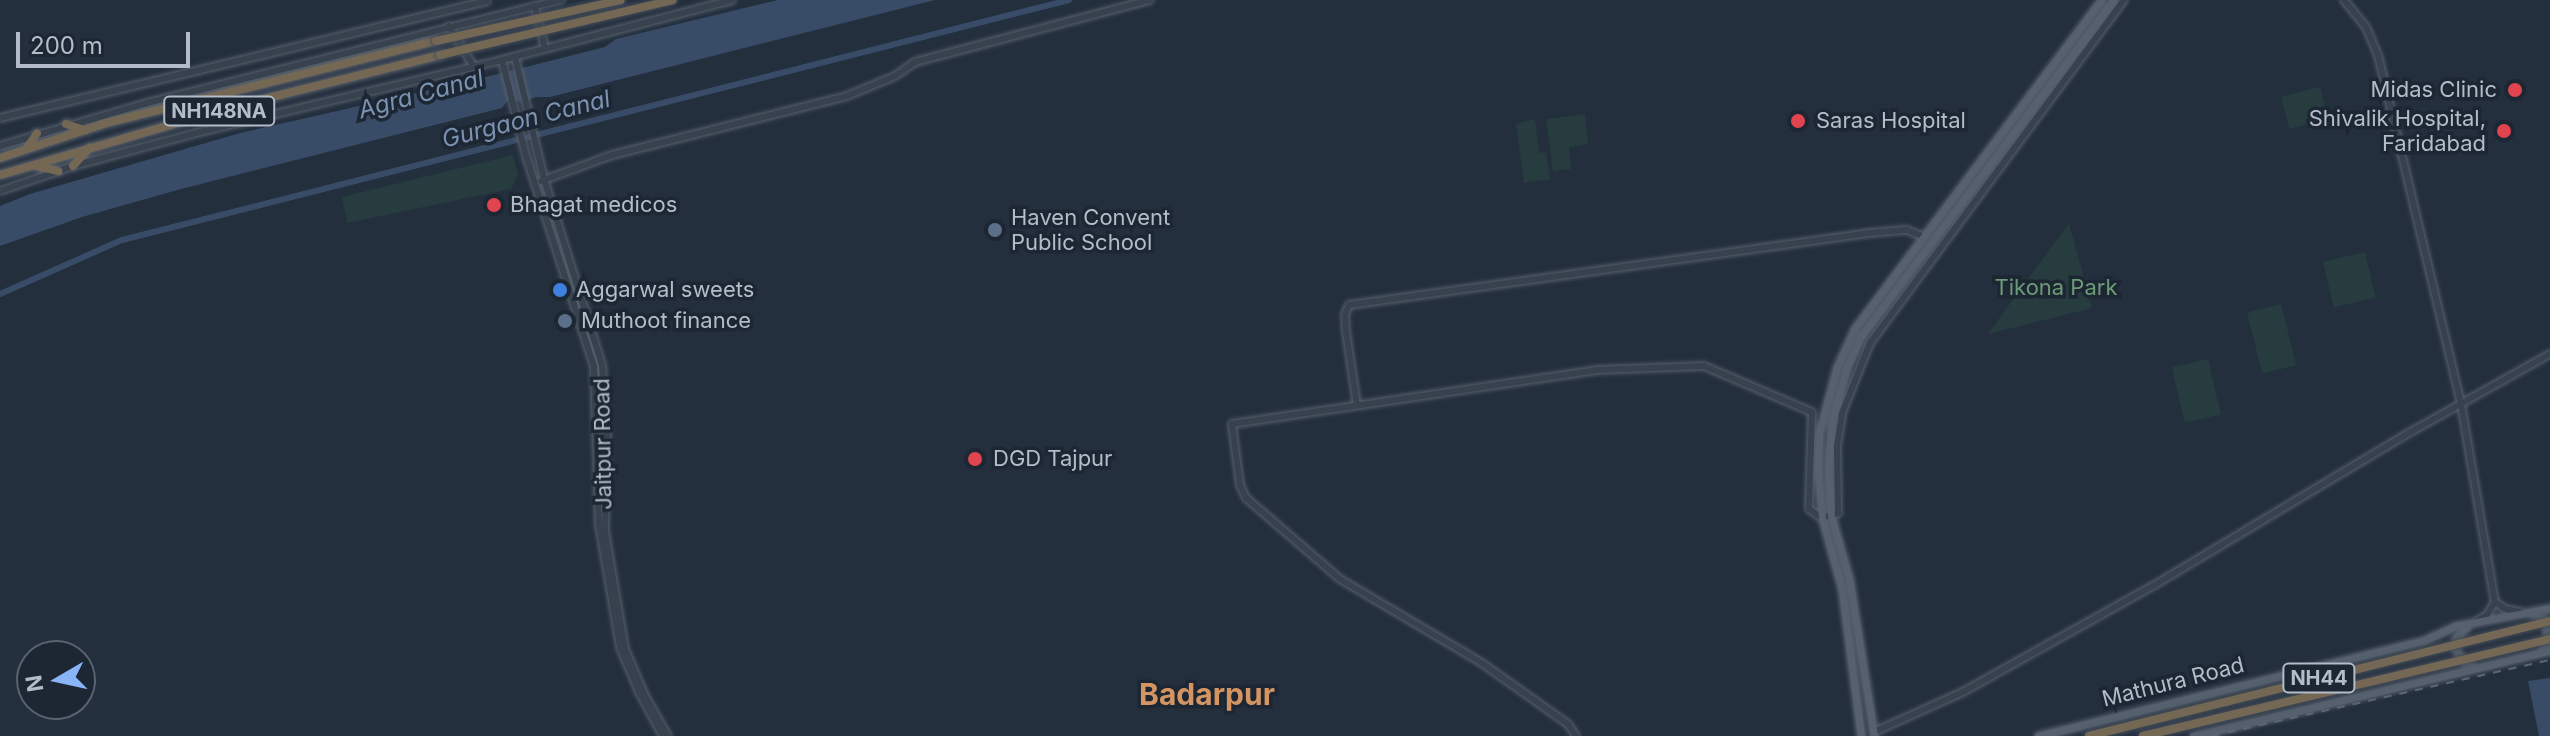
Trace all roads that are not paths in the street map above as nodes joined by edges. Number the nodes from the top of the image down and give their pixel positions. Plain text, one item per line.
1 (487, 0) edge
2 (561, 0) edge
3 (621, 0) edge
4 (673, 0) edge
5 (732, 0) edge
6 (1150, 0) edge
7 (2101, 0) edge
8 (2113, 0) edge
9 (2124, 0) edge
10 (2344, 0) edge
11 (535, 6) junction
12 (491, 16) junction
13 (449, 26) junction
14 (545, 49) junction
15 (516, 60) junction
16 (503, 63) junction
17 (474, 67) junction
18 (0, 118) edge
19 (66, 124) junction
20 (85, 130) junction
21 (37, 133) junction
22 (0, 146) edge
23 (90, 147) junction
24 (26, 150) junction
25 (0, 158) edge
26 (31, 165) junction
27 (73, 166) junction
28 (58, 171) junction
29 (0, 175) edge
30 (544, 179) junction
31 (534, 184) junction
32 (0, 191) edge
33 (1924, 237) junction
34 (1903, 288) junction
35 (2550, 354) edge
36 (2461, 404) junction
37 (1357, 405) junction
38 (1827, 517) junction
39 (2495, 602) junction
40 (2550, 608) edge
41 (2524, 612) junction
42 (2550, 621) edge
43 (2473, 623) junction
44 (2550, 639) edge
45 (2550, 650) edge
46 (2535, 654) junction
47 (2477, 667) junction
48 (1874, 734) edge
49 (665, 736) edge
50 (1576, 736) edge
51 (1861, 736) edge
52 (2038, 736) edge
53 (2089, 736) edge
54 (2143, 736) edge
55 (2193, 736) edge

1 - 12 street
1 - 18 street
2 - 11 street
3 - 20 highway, NH148NA, bridge
4 - 23 highway, NH148NA, bridge
5 - 14 street
6 - 30 street
7 - 33 main road
8 - 34 main road
9 - 34 street
10 - 36 street
11 - 12 street
11 - 14 street
12 - 13 street
13 - 17 street
13 - 19 street
14 - 15 street
15 - 16 street
15 - 30 street, Jaitpur Road
16 - 17 street
16 - 31 street, Jaitpur Road
17 - 27 street
19 - 20 highway
19 - 21 street
20 - 24 highway, NH148NA
21 - 22 street
21 - 24 highway
23 - 26 highway, NH148NA
23 - 27 highway
24 - 25 highway, NH148NA
26 - 28 highway
26 - 29 highway, NH148NA
27 - 28 street
28 - 32 street
30 - 31 street
30 - 49 street, Jaitpur Road
31 - 49 street, Jaitpur Road
33 - 37 street
33 - 38 main road
34 - 38 main road
35 - 36 street
36 - 39 street
36 - 48 street
37 - 38 street
37 - 50 street
38 - 48 main road
38 - 51 main road
39 - 41 street
39 - 43 street
40 - 41 main road, Mathura Road
41 - 43 main road, Mathura Road
41 - 46 main road
42 - 53 highway, Mathura Road / NH44, bridge
43 - 47 main road
43 - 52 main road, Mathura Road
44 - 54 highway, Mathura Road / NH44, bridge
45 - 46 main road
46 - 47 main road
47 - 55 main road

